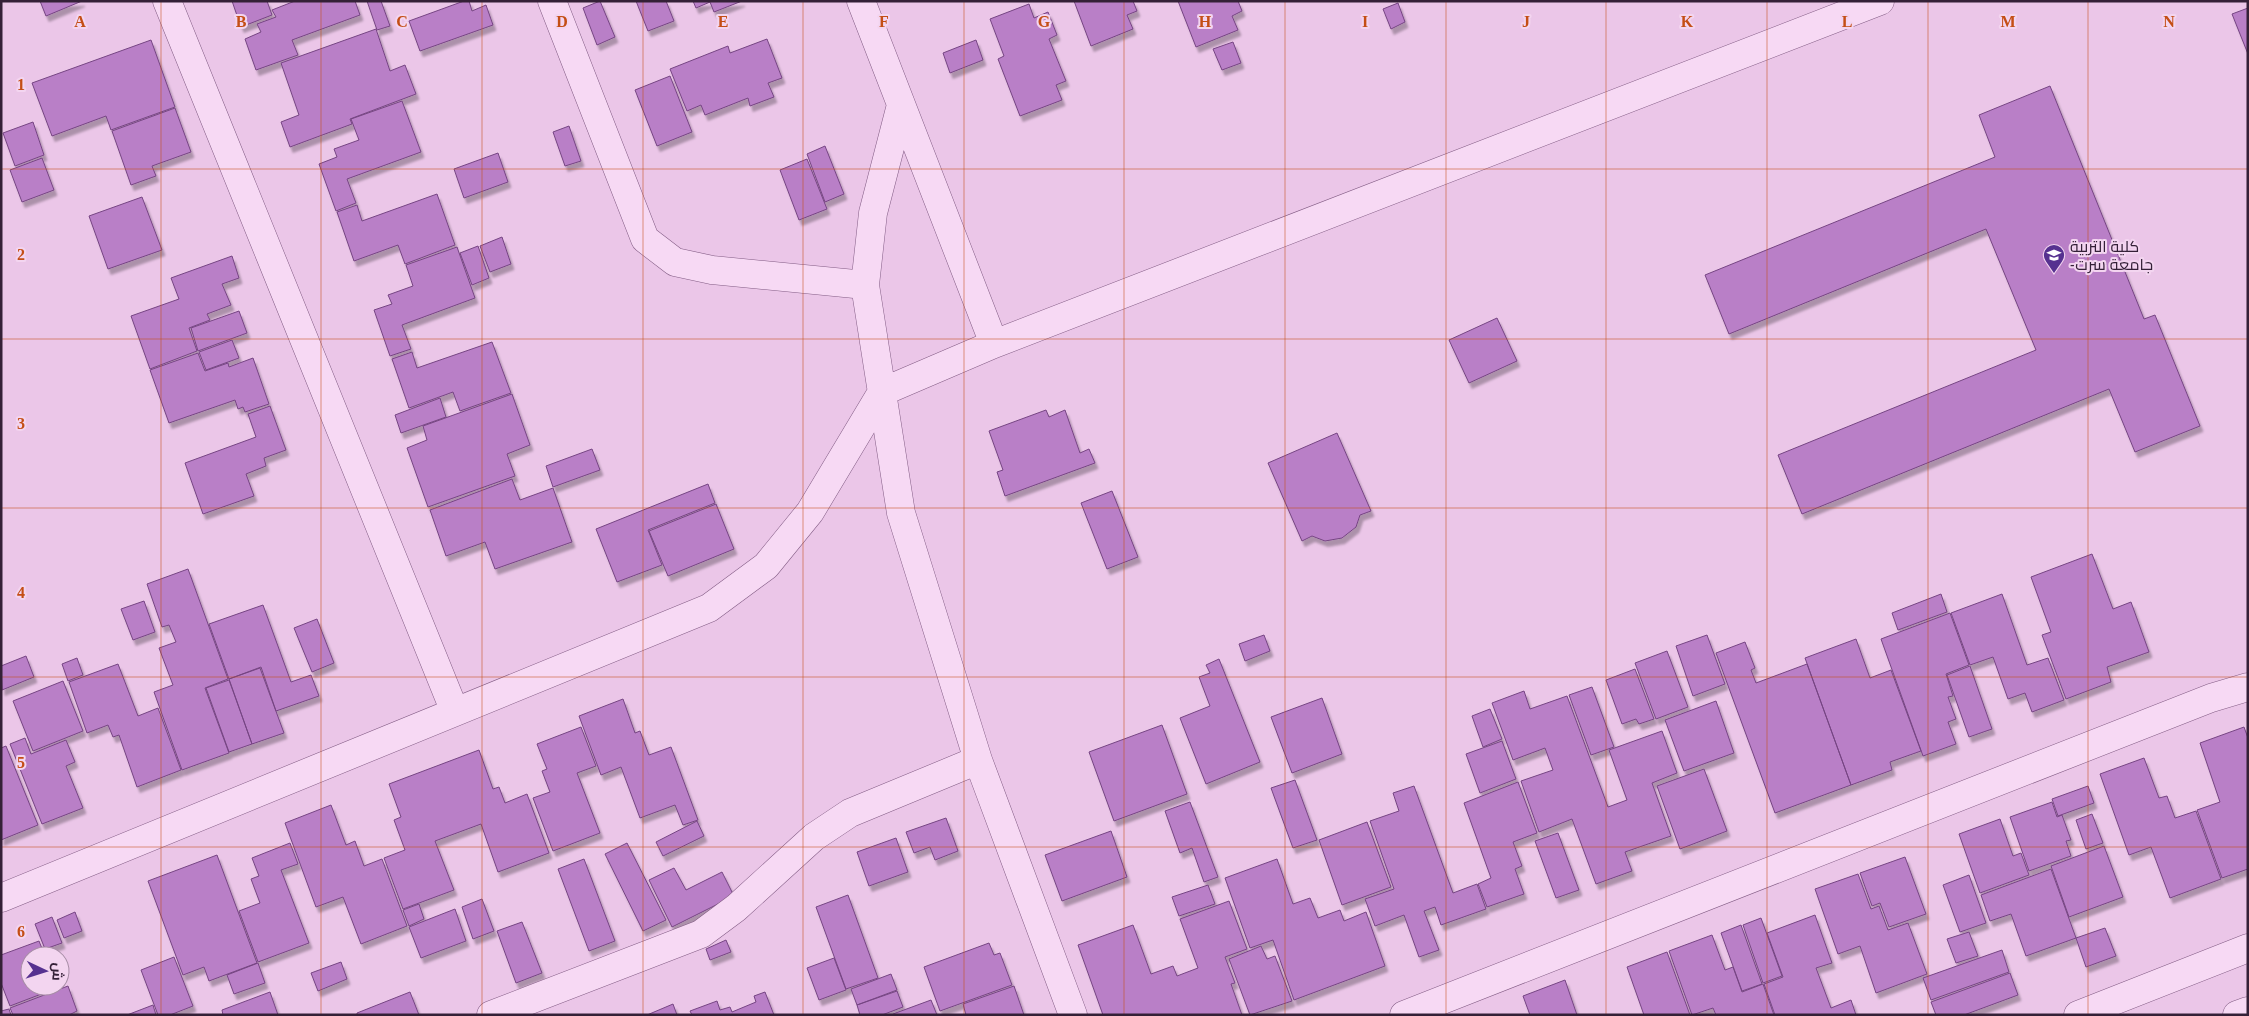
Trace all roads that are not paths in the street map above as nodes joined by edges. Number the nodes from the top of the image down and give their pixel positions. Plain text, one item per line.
1 (167, 1) edge
2 (552, 1) edge
3 (861, 1) edge
4 (1880, 1) edge
5 (901, 105) junction
6 (865, 285) junction
7 (994, 344) junction
8 (882, 392) junction
9 (2248, 687) edge
10 (455, 712) junction
11 (978, 760) junction
12 (1, 898) edge
13 (2248, 948) edge
14 (2248, 1011) edge
15 (491, 1015) edge
16 (1073, 1015) edge
17 (1404, 1015) edge
18 (2078, 1015) edge
19 (2237, 1015) edge

1 - 10 street
2 - 6 street
3 - 5 street
4 - 7 street
5 - 6 street
5 - 7 street
6 - 8 street
7 - 8 street
8 - 10 street
8 - 11 street
9 - 17 street
10 - 12 street
11 - 15 street
11 - 16 street
13 - 18 street
14 - 19 street

